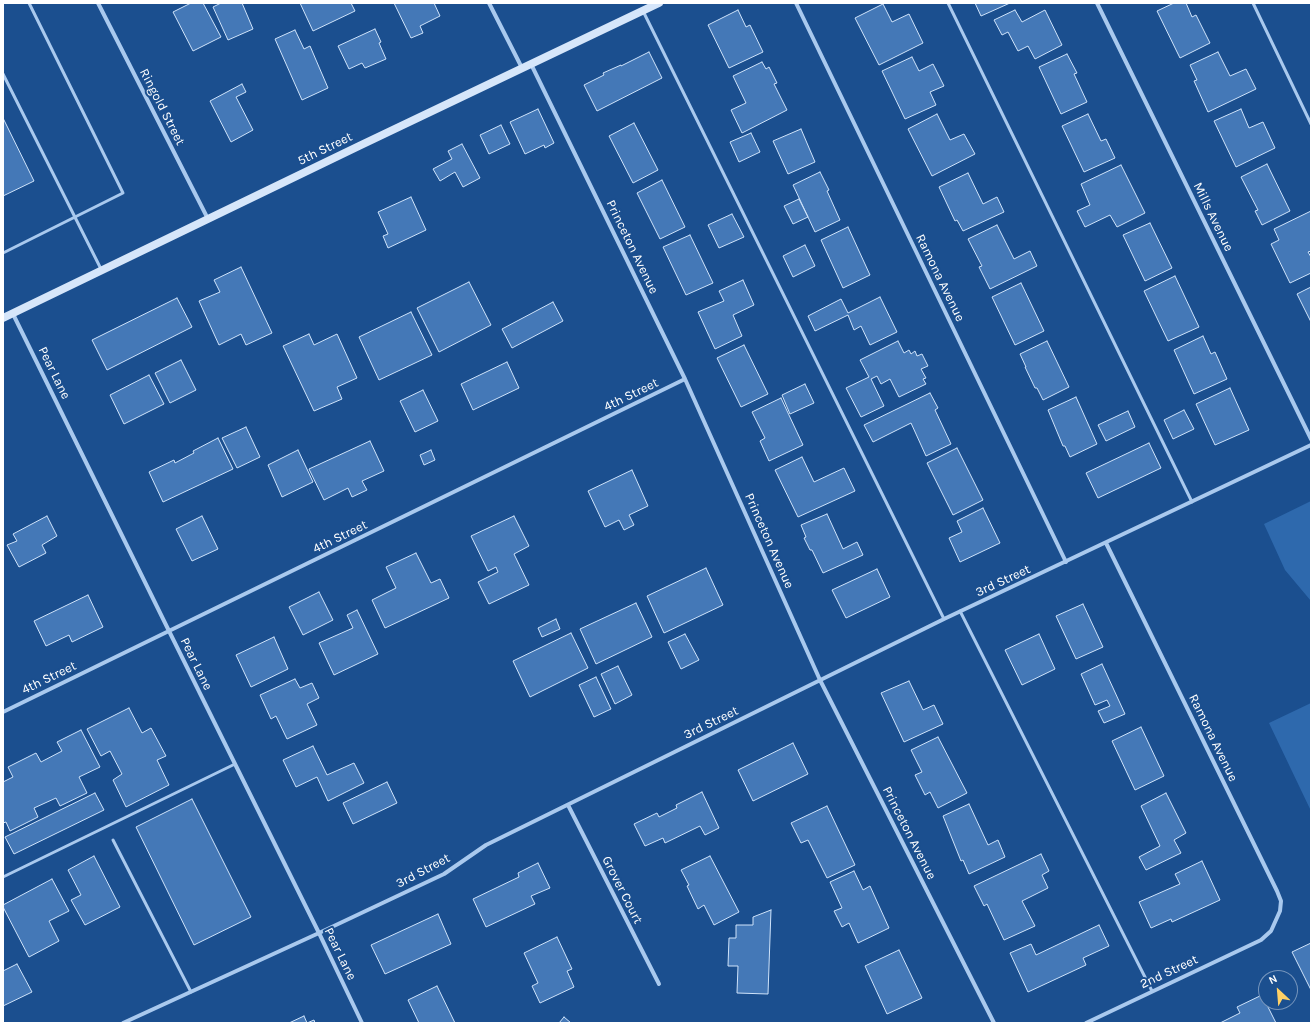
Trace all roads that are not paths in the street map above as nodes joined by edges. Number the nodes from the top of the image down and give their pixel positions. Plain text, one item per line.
1 (29, 3) edge
2 (98, 3) edge
3 (489, 3) edge
4 (659, 3) edge
5 (796, 3) edge
6 (948, 3) edge
7 (1097, 3) edge
8 (1253, 3) edge
9 (643, 10) junction
10 (531, 64) junction
11 (522, 68) junction
12 (3, 74) edge
13 (1311, 124) edge
14 (75, 217) junction
15 (208, 219) junction
16 (3, 253) edge
17 (102, 270) junction
18 (14, 314) junction
19 (3, 318) edge
20 (685, 379) junction
21 (1311, 439) edge
22 (1311, 445) edge
23 (1192, 502) junction
24 (1106, 543) junction
25 (1066, 562) junction
26 (960, 611) junction
27 (944, 619) junction
28 (168, 631) junction
29 (820, 680) junction
30 (3, 712) edge
31 (234, 764) junction
32 (568, 805) junction
33 (113, 840) dead end
34 (3, 877) edge
35 (319, 933) junction
36 (1261, 940) joint
37 (659, 984) dead end
38 (1152, 991) junction
39 (191, 992) junction
40 (124, 1023) edge
41 (362, 1023) edge
42 (994, 1023) edge
43 (1086, 1023) edge

1 - 14 lane
2 - 15 street, Ringold Street
3 - 11 street
4 - 9 main road, 5th Street
5 - 25 street, Ramona Avenue
6 - 23 lane
7 - 21 street, Mills Avenue
8 - 13 lane
9 - 10 main road, 5th Street
9 - 27 lane
10 - 11 main road, 5th Street
10 - 20 street, Princeton Avenue
11 - 15 main road, 5th Street
12 - 14 lane
14 - 16 lane
14 - 17 lane
15 - 17 main road, 5th Street
17 - 18 main road, 5th Street
18 - 19 main road, 5th Street
18 - 28 street, Pear Lane
20 - 28 street, 4th Street
20 - 29 street, Princeton Avenue
22 - 23 street, 3rd Street
23 - 24 street, 3rd Street
24 - 25 street, 3rd Street
24 - 36 street, Ramona Avenue
25 - 26 street, 3rd Street
26 - 27 street, 3rd Street
26 - 38 lane
27 - 29 street, 3rd Street
28 - 30 street, 4th Street
28 - 31 street, Pear Lane
29 - 32 street, 3rd Street
29 - 42 street, Princeton Avenue
31 - 34 lane
31 - 35 street, Pear Lane
32 - 35 street, 3rd Street
32 - 37 street, Grover Court
33 - 39 lane
35 - 39 street, 3rd Street
35 - 41 street, Pear Lane
36 - 38 street, 2nd Street
38 - 43 street, 2nd Street
39 - 40 street, 3rd Street

